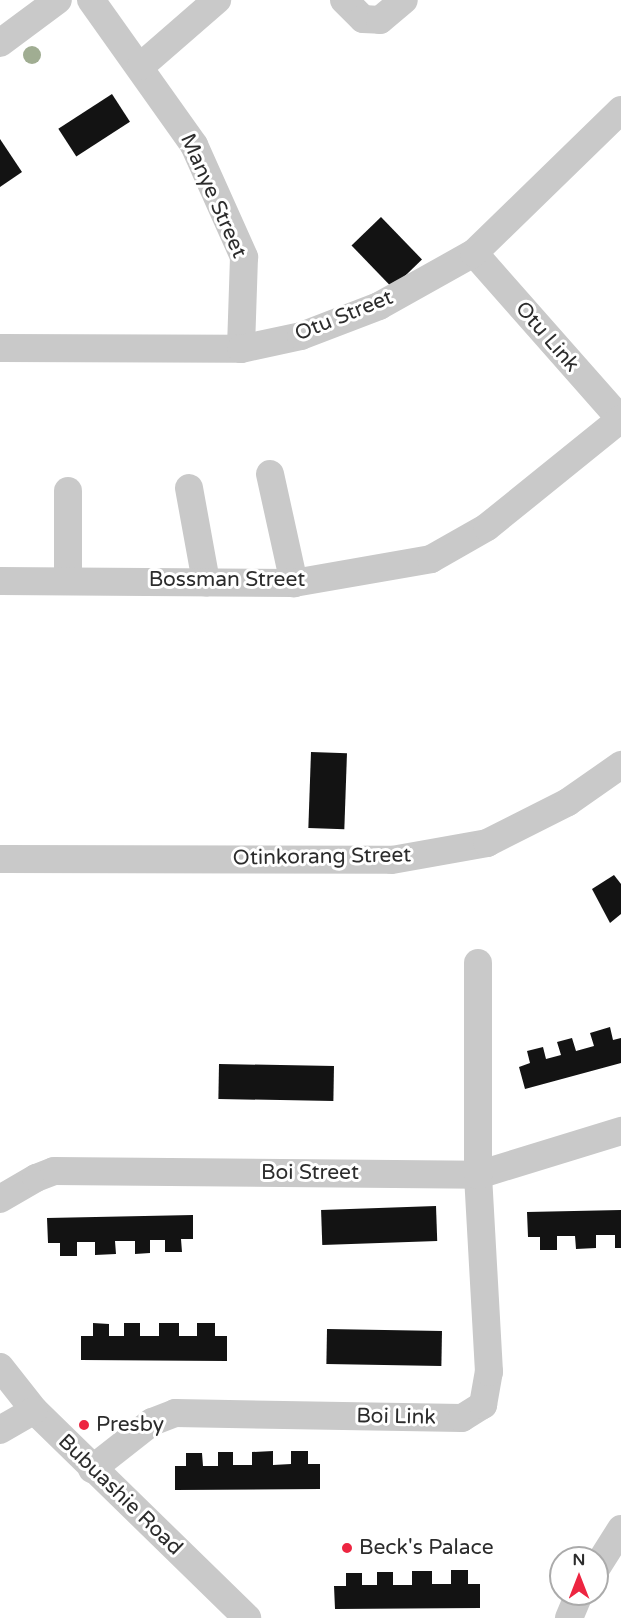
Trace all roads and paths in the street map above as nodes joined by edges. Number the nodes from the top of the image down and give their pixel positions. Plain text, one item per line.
1 (58, 0) edge
2 (91, 0) edge
3 (217, 0) edge
4 (344, 0) edge
5 (404, 0) edge
6 (0, 43) edge
7 (141, 66) junction
8 (621, 110) edge
9 (474, 254) junction
10 (0, 348) edge
11 (241, 349) junction
12 (621, 419) edge
13 (270, 474) dead end
14 (189, 488) dead end
15 (68, 491) dead end
16 (68, 579) junction
17 (0, 582) edge
18 (206, 582) junction
19 (294, 583) junction
20 (621, 765) edge
21 (0, 858) edge
22 (478, 963) dead end
23 (615, 1142) edge
24 (478, 1174) junction
25 (0, 1199) edge
26 (0, 1367) edge
27 (34, 1410) junction
28 (0, 1430) edge
29 (92, 1469) junction
30 (621, 1529) edge
31 (609, 1548) edge
32 (247, 1618) edge

1 - 6 street
2 - 7 street, Manye Street
3 - 7 street
4 - 5 street
7 - 11 street, Manye Street
8 - 9 street, Otu Street
9 - 11 street, Otu Street
9 - 12 street, Otu Link
10 - 11 street, Otu Street
12 - 19 street, Bossman Street
13 - 19 street
14 - 18 street
15 - 16 street
16 - 17 street, Bossman Street
16 - 18 street, Bossman Street
18 - 19 street, Bossman Street
20 - 21 street, Otinkorang Street
22 - 24 street, Boi Link
23 - 24 street, Boi Street
24 - 25 street, Boi Street
24 - 29 street, Boi Link
26 - 27 street, Bubuashie Road
27 - 28 street
27 - 29 street, Bubuashie Road
29 - 32 street, Bubuashie Road
30 - 31 street

